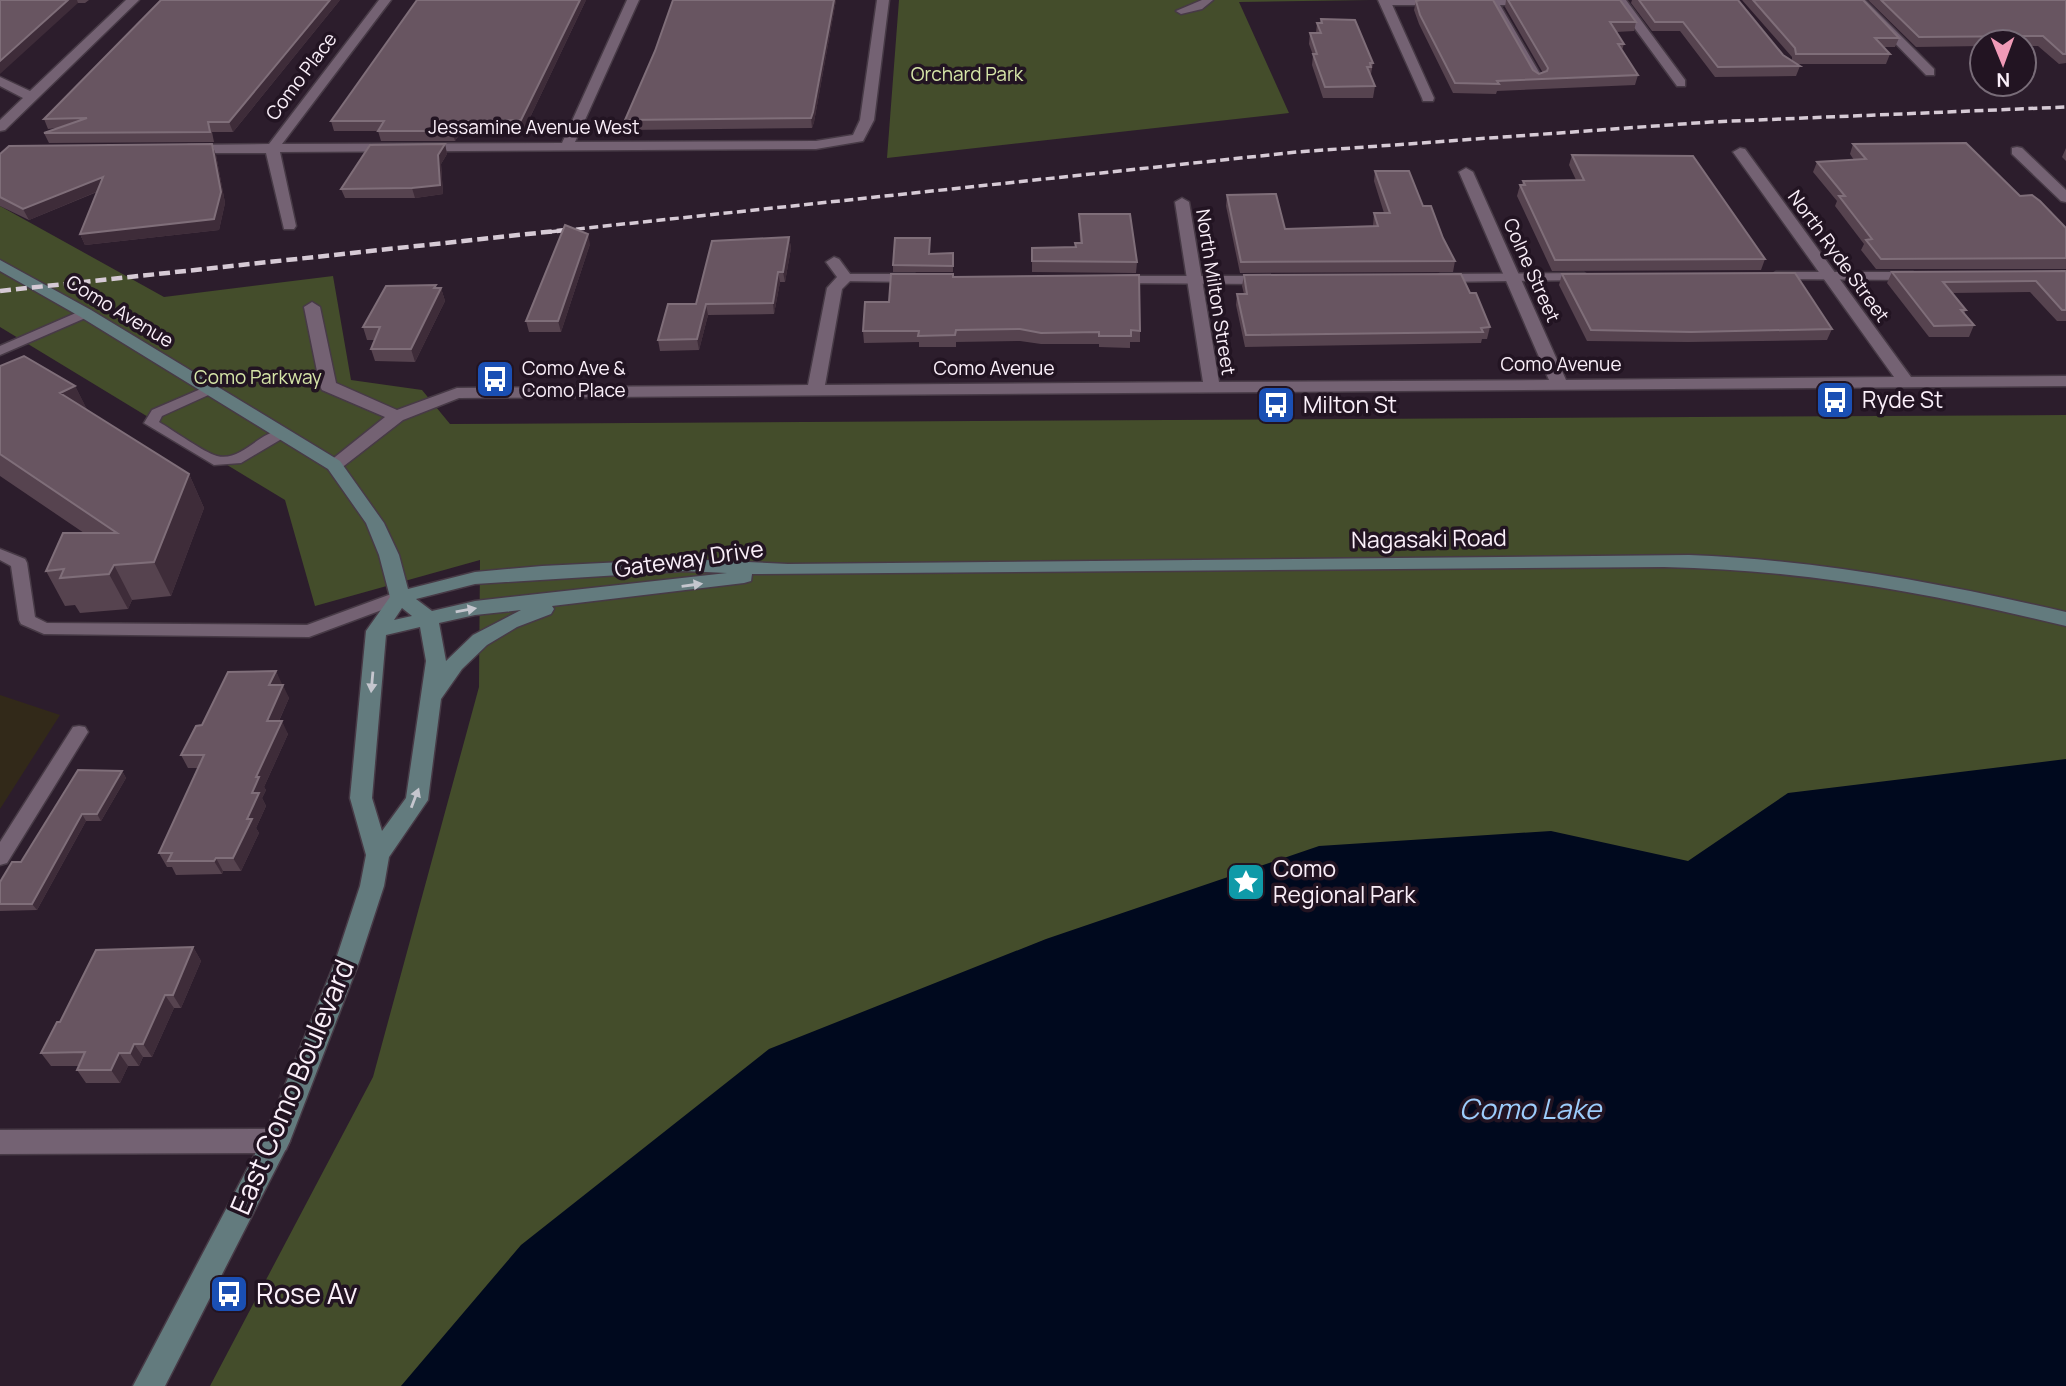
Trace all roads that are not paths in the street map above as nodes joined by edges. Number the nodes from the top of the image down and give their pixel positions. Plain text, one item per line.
1 (133, 0) edge
2 (385, 0) edge
3 (633, 0) edge
4 (883, 0) edge
5 (1208, 0) edge
6 (1859, 0) edge
7 (1384, 1) edge
8 (1617, 1) edge
9 (1494, 2) junction
10 (1535, 2) edge
11 (1181, 11) dead end
12 (1930, 72) dead end
13 (1538, 79) edge
14 (0, 81) edge
15 (1681, 83) dead end
16 (32, 97) junction
17 (1429, 98) dead end
18 (0, 127) edge
19 (567, 146) junction
20 (173, 149) edge
21 (272, 149) junction
22 (2017, 151) dead end
23 (1740, 152) dead end
24 (1466, 172) dead end
25 (2066, 198) edge
26 (1182, 202) dead end
27 (289, 226) dead end
28 (834, 262) dead end
29 (0, 265) edge
30 (1762, 276) edge
31 (1831, 276) junction
32 (1928, 276) edge
33 (1515, 277) junction
34 (1595, 277) edge
35 (845, 278) junction
36 (929, 278) edge
37 (1428, 278) edge
38 (1097, 279) edge
39 (1277, 279) edge
40 (1195, 280) junction
41 (312, 307) dead end
42 (85, 313) junction
43 (0, 351) edge
44 (1906, 382) junction
45 (2066, 382) edge
46 (1560, 385) junction
47 (1212, 388) junction
48 (210, 389) junction
49 (815, 391) junction
50 (397, 416) junction
51 (284, 434) junction
52 (334, 465) junction
53 (0, 554) edge
54 (788, 570) junction
55 (400, 597) junction
56 (587, 597) junction
57 (428, 618) junction
58 (2066, 620) edge
59 (376, 631) junction
60 (430, 701) junction
61 (79, 732) dead end
62 (378, 855) junction
63 (0, 858) edge
64 (276, 1140) junction
65 (0, 1142) edge
66 (148, 1386) edge

1 - 16 street
2 - 21 street, Como Place
3 - 19 street
4 - 19 street, Jessamine Avenue West
5 - 11 lane
6 - 12 street
7 - 9 lane
7 - 17 street
8 - 15 street
9 - 10 lane
9 - 13 lane
14 - 16 street
16 - 18 street
19 - 21 street, Jessamine Avenue West
20 - 21 street, Jessamine Avenue West
21 - 27 street, Como Place
22 - 25 street
23 - 31 street, North Ryde Street
24 - 33 street, Colne Street
26 - 40 street, North Milton Street
28 - 35 street
29 - 42 street, Como Avenue
30 - 31 lane
31 - 32 lane
31 - 44 street, North Ryde Street
33 - 34 lane
33 - 37 lane
33 - 46 street, Colne Street
35 - 36 lane
35 - 49 street
38 - 40 lane
39 - 40 lane
40 - 47 street, North Milton Street
41 - 50 street
42 - 43 lane
42 - 48 street, Como Avenue
44 - 45 street, Como Avenue
44 - 46 street, Como Avenue
46 - 47 street, Como Avenue
47 - 49 street, Como Avenue
48 - 51 street, Como Avenue
48 - 51 lane
49 - 50 street, Como Avenue
50 - 52 street, Como Avenue
51 - 52 street, Como Avenue
52 - 55 street
53 - 55 lane
54 - 55 street, Gateway Drive
56 -> 54 street, Gateway Drive
54 - 58 street, Nagasaki Road
55 - 57 street
55 - 59 street
57 -> 56 street, Gateway Drive
56 - 60 street
57 - 59 street, Gateway Drive
57 - 60 street, East Como Boulevard
59 -> 62 street, East Como Boulevard
62 -> 60 street, East Como Boulevard
61 - 63 lane
62 - 64 street, East Como Boulevard
64 - 65 street
64 - 66 street, East Como Boulevard

